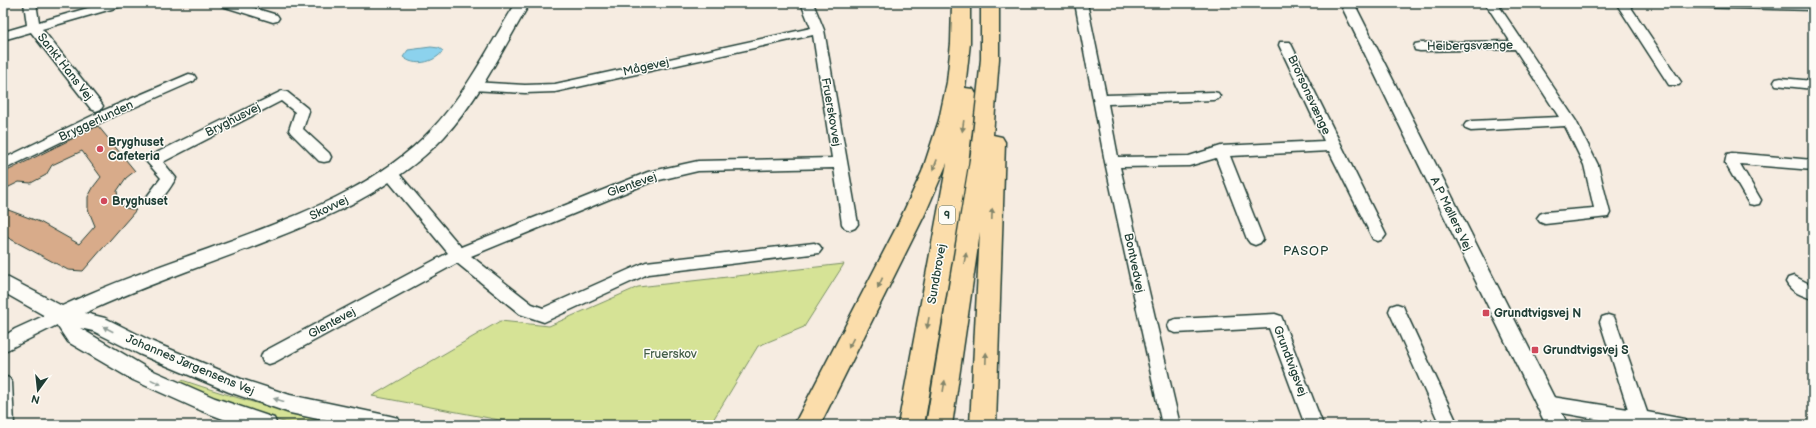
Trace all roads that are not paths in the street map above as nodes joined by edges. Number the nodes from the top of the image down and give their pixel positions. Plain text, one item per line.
1 (30, 3) edge
2 (118, 3) edge
3 (226, 3) edge
4 (523, 3) edge
5 (807, 3) edge
6 (961, 3) edge
7 (970, 3) edge
8 (991, 3) edge
9 (1081, 3) edge
10 (1347, 3) edge
11 (1491, 3) edge
12 (1622, 3) edge
13 (1686, 3) edge
14 (1810, 7) edge
15 (273, 18) dead end
16 (34, 27) junction
17 (818, 30) junction
18 (3, 36) edge
19 (1285, 45) dead end
20 (1520, 45) junction
21 (1420, 47) dead end
22 (189, 78) dead end
23 (1674, 82) dead end
24 (1781, 82) dead end
25 (1813, 85) edge
26 (473, 86) junction
27 (1213, 96) dead end
28 (1101, 100) junction
29 (96, 106) dead end
30 (1569, 122) junction
31 (1471, 126) dead end
32 (1333, 146) junction
33 (1221, 151) junction
34 (324, 157) dead end
35 (1112, 162) junction
36 (840, 163) junction
37 (3, 165) edge
38 (1813, 165) edge
39 (390, 173) junction
40 (152, 198) dead end
41 (1754, 200) dead end
42 (1545, 218) dead end
43 (850, 224) dead end
44 (1378, 235) dead end
45 (1255, 239) dead end
46 (814, 249) dead end
47 (458, 255) junction
48 (1794, 282) dead end
49 (3, 283) edge
50 (1813, 293) edge
51 (1397, 311) dead end
52 (61, 315) junction
53 (1608, 322) dead end
54 (1176, 326) dead end
55 (3, 345) edge
56 (269, 357) dead end
57 (3, 383) edge
58 (1546, 404) junction
59 (1640, 419) junction
60 (5, 425) edge
61 (266, 425) edge
62 (390, 425) edge
63 (807, 425) edge
64 (911, 425) edge
65 (939, 425) edge
66 (983, 425) edge
67 (1171, 425) edge
68 (1314, 425) edge
69 (1448, 425) edge
70 (1557, 425) edge
71 (1678, 425) edge

1 - 16 street
2 - 16 street
3 - 15 street
4 - 26 street, Skovvej
5 - 17 street, Fruerskovvej
6 -> 63 main road
7 -> 64 main road, Sundbrovej / 9
65 -> 8 main road, Sundbrovej / 9
66 -> 8 main road
9 - 28 street, Bontvedvej
10 - 58 street, A P Møllers Vej
11 - 20 street, Heibergsvænge
12 - 23 street
13 - 14 street
16 - 18 street
16 - 29 street, Sankt Hans Vej
17 - 26 street, Mågevej
17 - 36 street, Fruerskovvej
19 - 32 street, Brorsonsvænge
20 - 21 street, Heibergsvænge
20 - 30 street, Heibergsvænge
22 - 37 street, Bryggerlunden
24 - 25 street
26 - 39 street, Skovvej
27 - 28 street
28 - 35 street, Bontvedvej
30 - 31 street
30 - 42 street, Heibergsvænge
32 - 33 street, Brorsonsvænge
32 - 44 street, Brorsonsvænge
33 - 35 street, Brorsonsvænge
33 - 45 street
34 - 40 street, Bryghusvej
35 - 67 street, Bontvedvej
36 - 43 street, Fruerskovvej
36 - 47 street, Glentevej
38 - 41 street
39 - 47 street
39 - 52 street, Skovvej
46 - 47 street
47 - 56 street, Glentevej
48 - 50 street
49 - 52 street, Johannes Jørgensens Vej
51 - 69 street
52 - 55 street
52 -> 61 street, Johannes Jørgensens Vej
62 -> 52 street, Johannes Jørgensens Vej
53 - 59 street
54 - 68 street, Grundtvigsvej
57 - 60 street
58 - 59 street
58 - 70 street, A P Møllers Vej
59 - 71 street

